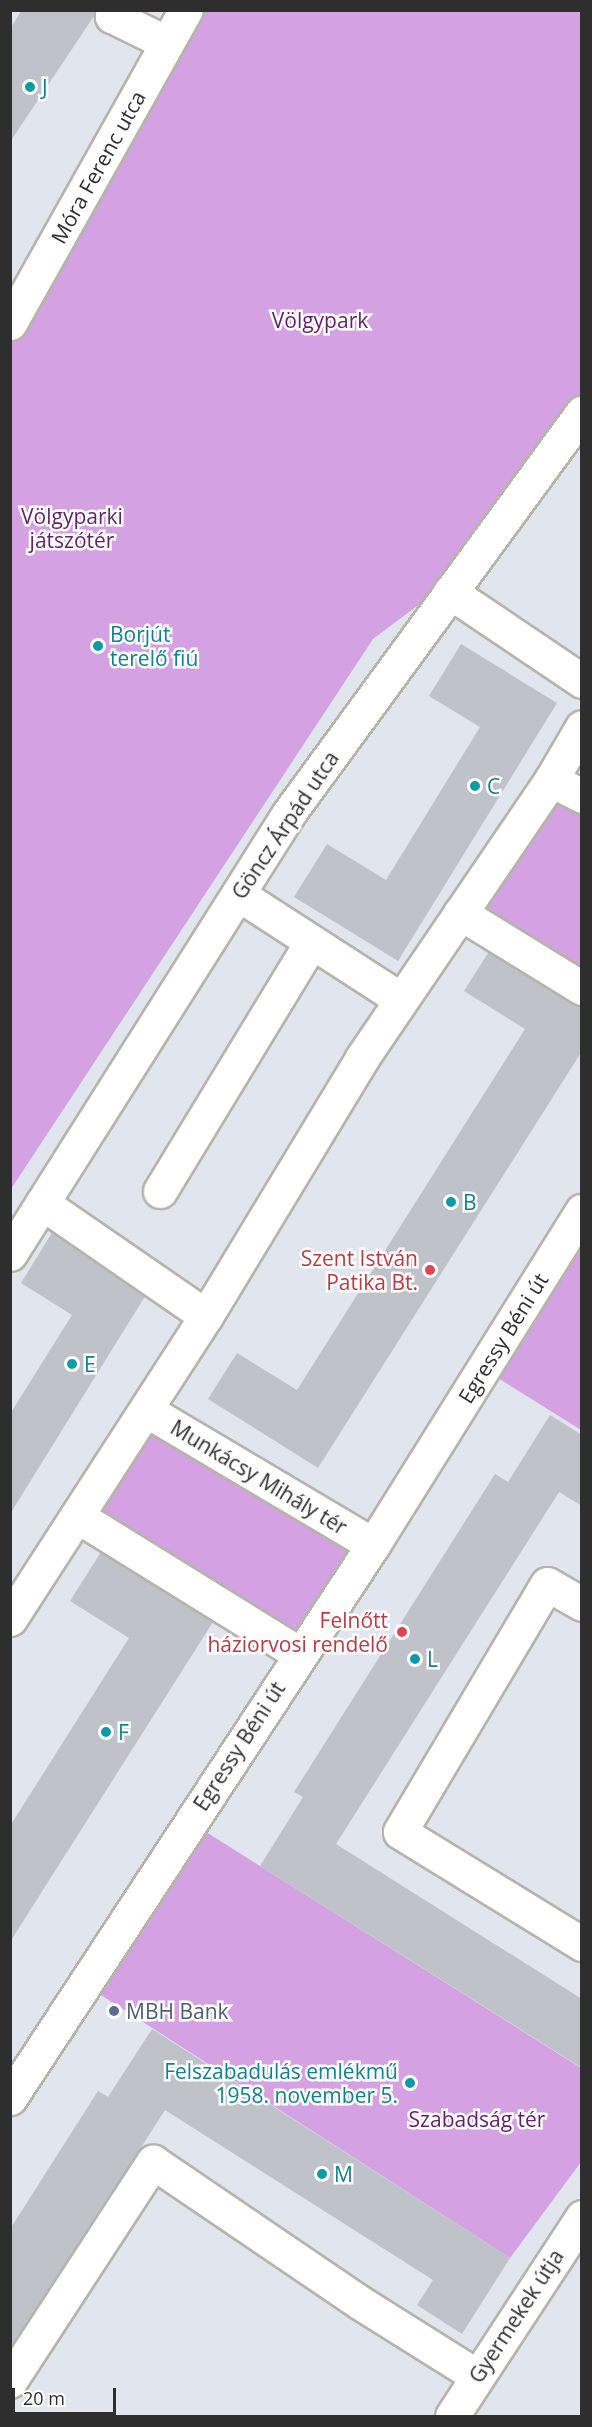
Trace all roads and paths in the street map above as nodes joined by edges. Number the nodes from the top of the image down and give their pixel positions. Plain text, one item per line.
1 (115, 10) edge
2 (186, 10) edge
3 (167, 43) junction
4 (10, 323) edge
5 (582, 412) edge
6 (450, 592) junction
7 (582, 681) edge
8 (582, 727) edge
9 (551, 780) junction
10 (582, 796) edge
11 (238, 894) junction
12 (460, 913) junction
13 (311, 943) junction
14 (582, 988) edge
15 (400, 999) junction
16 (160, 1191) dead end
17 (42, 1203) junction
18 (582, 1211) edge
19 (10, 1254) edge
20 (206, 1316) junction
21 (146, 1410) junction
22 (77, 1516) junction
23 (373, 1545) junction
24 (582, 1604) edge
25 (12, 1613) edge
26 (300, 1654) junction
27 (582, 1944) edge
28 (10, 2098) edge
29 (582, 2217) edge
30 (477, 2376) junction
31 (10, 2381) edge
32 (452, 2416) edge

1 - 3 street
2 - 3 street, Móra Ferenc utca
3 - 4 street, Móra Ferenc utca
5 - 6 street, Göncz Árpád utca
6 - 7 street
6 - 11 street, Göncz Árpád utca
8 - 9 street
9 - 10 street
9 - 12 street
11 - 13 street
11 - 17 street, Göncz Árpád utca
12 - 14 street
12 - 15 street
13 - 15 street
13 - 16 street
15 - 20 street
17 - 19 street, Göncz Árpád utca
17 - 20 street
18 - 23 street, Egressy Béni út
20 - 21 street
21 - 22 street
21 - 23 street, Munkácsy Mihály tér
22 - 25 street
22 - 26 street
23 - 26 street, Egressy Béni út
24 - 27 street
26 - 28 street, Egressy Béni út
29 - 30 street, Gyermekek útja
30 - 31 street
30 - 32 street, Gyermekek útja

